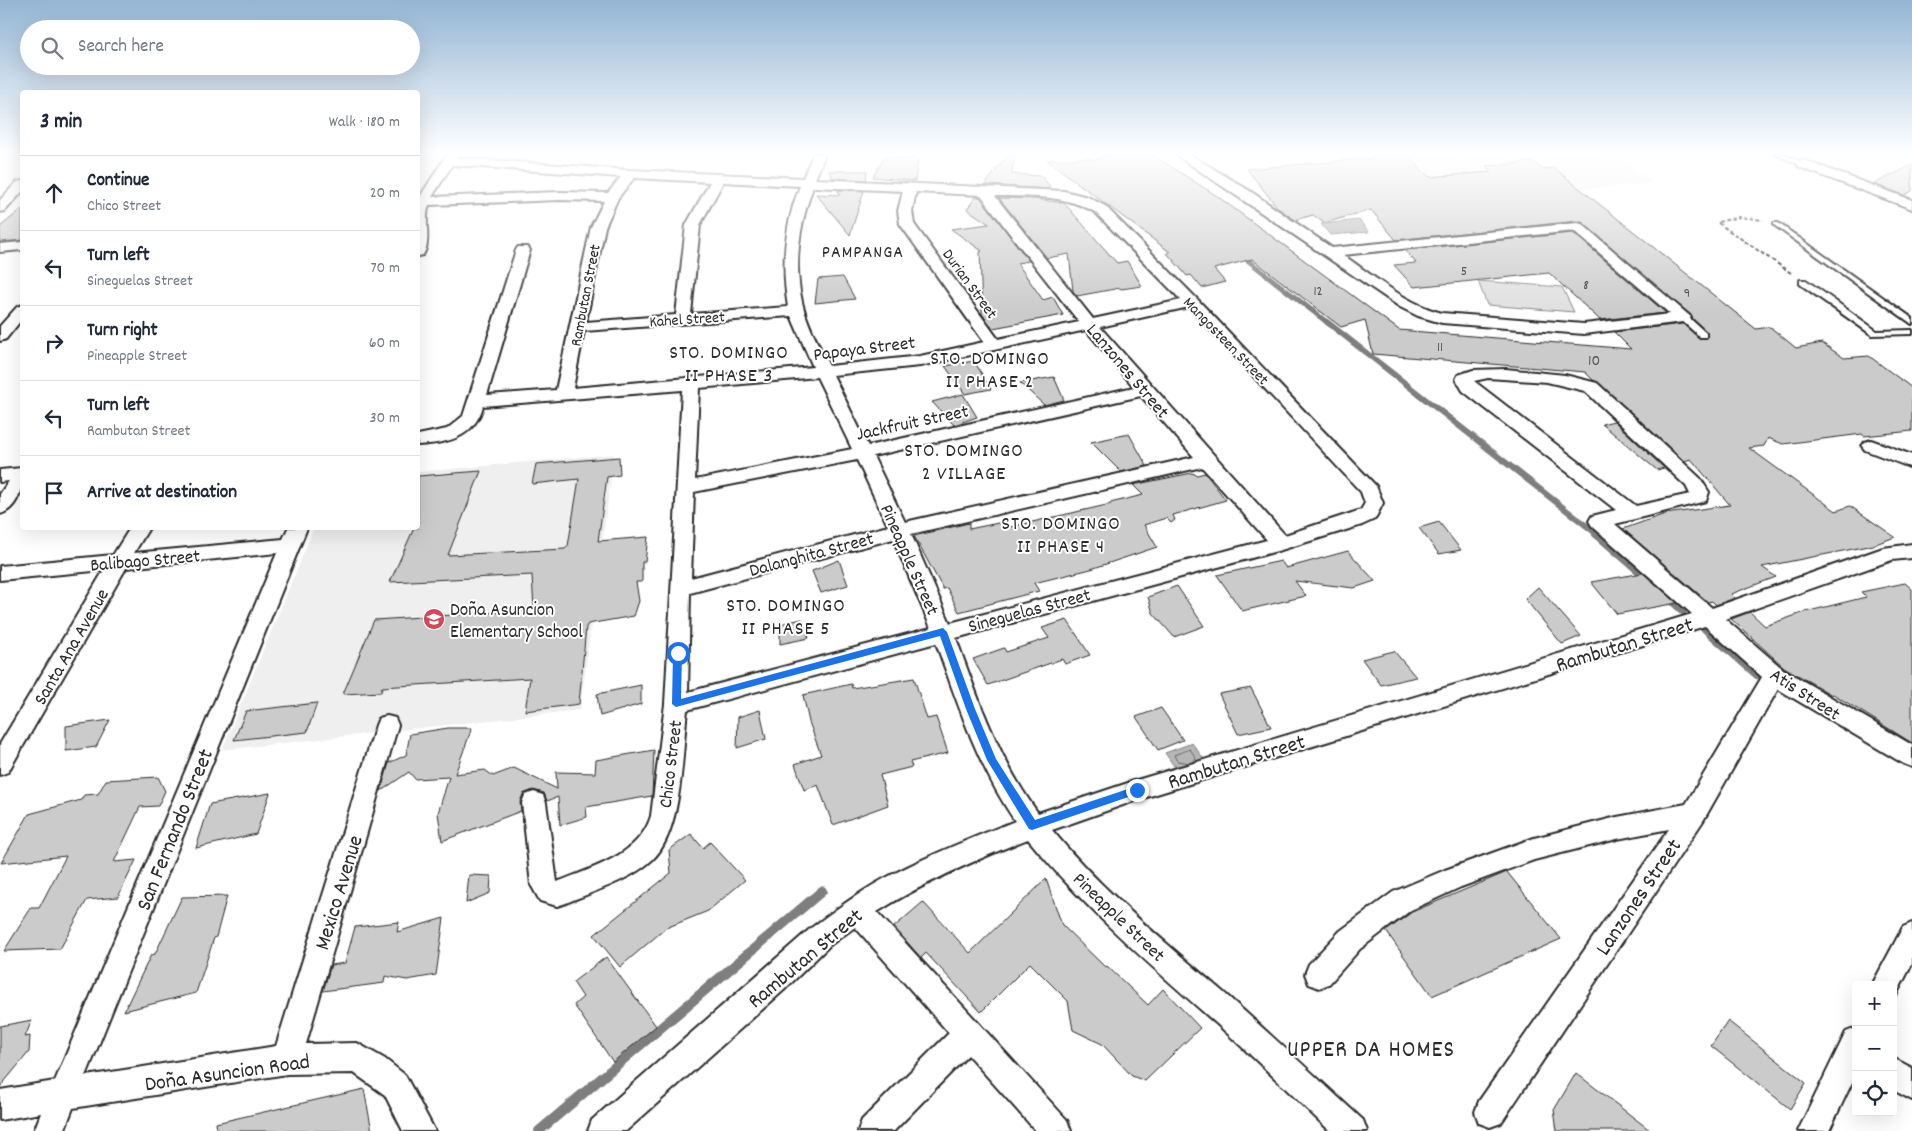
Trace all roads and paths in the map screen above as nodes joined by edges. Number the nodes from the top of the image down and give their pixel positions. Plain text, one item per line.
1 (608, 207) edge
2 (703, 207) edge
3 (799, 207) edge
4 (906, 207) edge
5 (996, 207) edge
6 (1096, 207) edge
7 (1264, 207) edge
8 (1776, 224) joint
9 (420, 225) edge
10 (20, 246) edge
11 (420, 246) edge
12 (0, 248) edge
13 (522, 250) dead end
14 (1331, 252) junction
15 (1803, 282) joint
16 (1192, 302) junction
17 (796, 311) junction
18 (20, 312) edge
19 (1683, 317) junction
20 (683, 319) junction
21 (1912, 322) edge
22 (1090, 325) junction
23 (578, 327) junction
24 (1912, 332) edge
25 (1703, 335) dead end
26 (0, 336) edge
27 (994, 345) junction
28 (823, 372) junction
29 (691, 384) junction
30 (1145, 390) junction
31 (563, 394) junction
32 (476, 401) junction
33 (420, 440) edge
34 (1871, 446) dead end
35 (862, 453) junction
36 (1206, 460) junction
37 (1912, 462) edge
38 (20, 475) edge
39 (0, 476) edge
40 (20, 478) edge
41 (686, 488) junction
42 (1374, 503) joint
43 (0, 508) edge
44 (1632, 513) junction
45 (138, 530) edge
46 (900, 530) junction
47 (293, 536) edge
48 (1281, 543) junction
49 (1901, 552) edge
50 (119, 561) junction
51 (0, 573) edge
52 (680, 588) junction
53 (1708, 617) junction
54 (943, 632) junction
55 (1775, 675) junction
56 (676, 704) junction
57 (387, 725) dead end
58 (1912, 757) edge
59 (0, 765) edge
60 (534, 803) dead end
61 (1694, 813) junction
62 (1032, 826) junction
63 (857, 910) junction
64 (1912, 936) edge
65 (1319, 974) dead end
66 (1888, 981) edge
67 (969, 1033) junction
68 (1852, 1051) edge
69 (287, 1059) junction
70 (1897, 1075) edge
71 (1912, 1085) edge
72 (64, 1095) junction
73 (0, 1105) edge
74 (1490, 1112) dead end
75 (49, 1131) edge
76 (420, 1131) edge
77 (603, 1131) edge
78 (873, 1131) edge
79 (1056, 1131) edge
80 (1352, 1131) edge
81 (1814, 1131) edge

1 - 23 street, Rambutan Street
2 - 20 street
3 - 17 street, Pineapple Street
4 - 27 street, Durian Street
5 - 22 street, Lanzones Street
6 - 16 street, Mangosteen Street
7 - 14 street
8 - 15 path
8 - 21 lane
9 - 11 street
10 - 12 street
13 - 32 street
14 - 19 street
14 - 19 street
15 - 24 lane
16 - 22 street, Papaya Street
16 - 42 street, Mangosteen Street
17 - 20 street, Kahel Street
17 - 28 street, Pineapple Street
18 - 26 street
19 - 25 lane
20 - 23 street, Kahel Street
22 - 27 street, Papaya Street
22 - 30 street, Lanzones Street
23 - 31 street, Rambutan Street
27 - 28 street, Papaya Street
28 - 29 street, Papaya Street
28 - 35 street, Pineapple Street
29 - 31 street, Papaya Street
29 - 41 street, Chico Street
30 - 35 street, Jackfruit Street
30 - 36 street, Lanzones Street
31 - 32 street, Papaya Street
32 - 33 street
34 - 37 street
35 - 41 street, Jackfruit Street
35 - 46 street, Pineapple Street
36 - 46 street, Dalanghita Street
36 - 48 street, Lanzones Street
38 - 39 street
40 - 43 street
41 - 52 street, Chico Street
42 - 48 street, Sineguelas Street
44 - 44 street
44 - 53 street, Atis Street
45 - 50 street, Santa Ana Avenue
46 - 52 street, Dalanghita Street
46 - 54 street, Pineapple Street
47 - 50 street, Balibago Street
47 - 72 street, San Fernando Street
48 - 54 street, Sineguelas Street
49 - 53 street, Rambutan Street
50 - 51 street, Balibago Street
50 - 59 street, Santa Ana Avenue
52 - 56 street, Chico Street
53 - 55 street, Atis Street
53 - 62 street, Rambutan Street
54 - 56 street, Sineguelas Street
54 - 62 street, Pineapple Street
55 - 58 street, Atis Street
55 - 61 street, Lanzones Street
56 - 60 street, Chico Street
57 - 69 street, Mexico Avenue
61 - 65 street
61 - 74 street, Lanzones Street
62 - 63 street, Rambutan Street
62 - 80 street, Pineapple Street
63 - 67 street
63 - 77 street, Rambutan Street
64 - 66 street
67 - 78 street
67 - 79 street
68 - 81 street
69 - 72 street, Doña Asuncion Road
69 - 76 street, Doña Asuncion Road
70 - 71 street
72 - 73 street, Doña Asuncion Road
72 - 75 street, San Fernando Street

